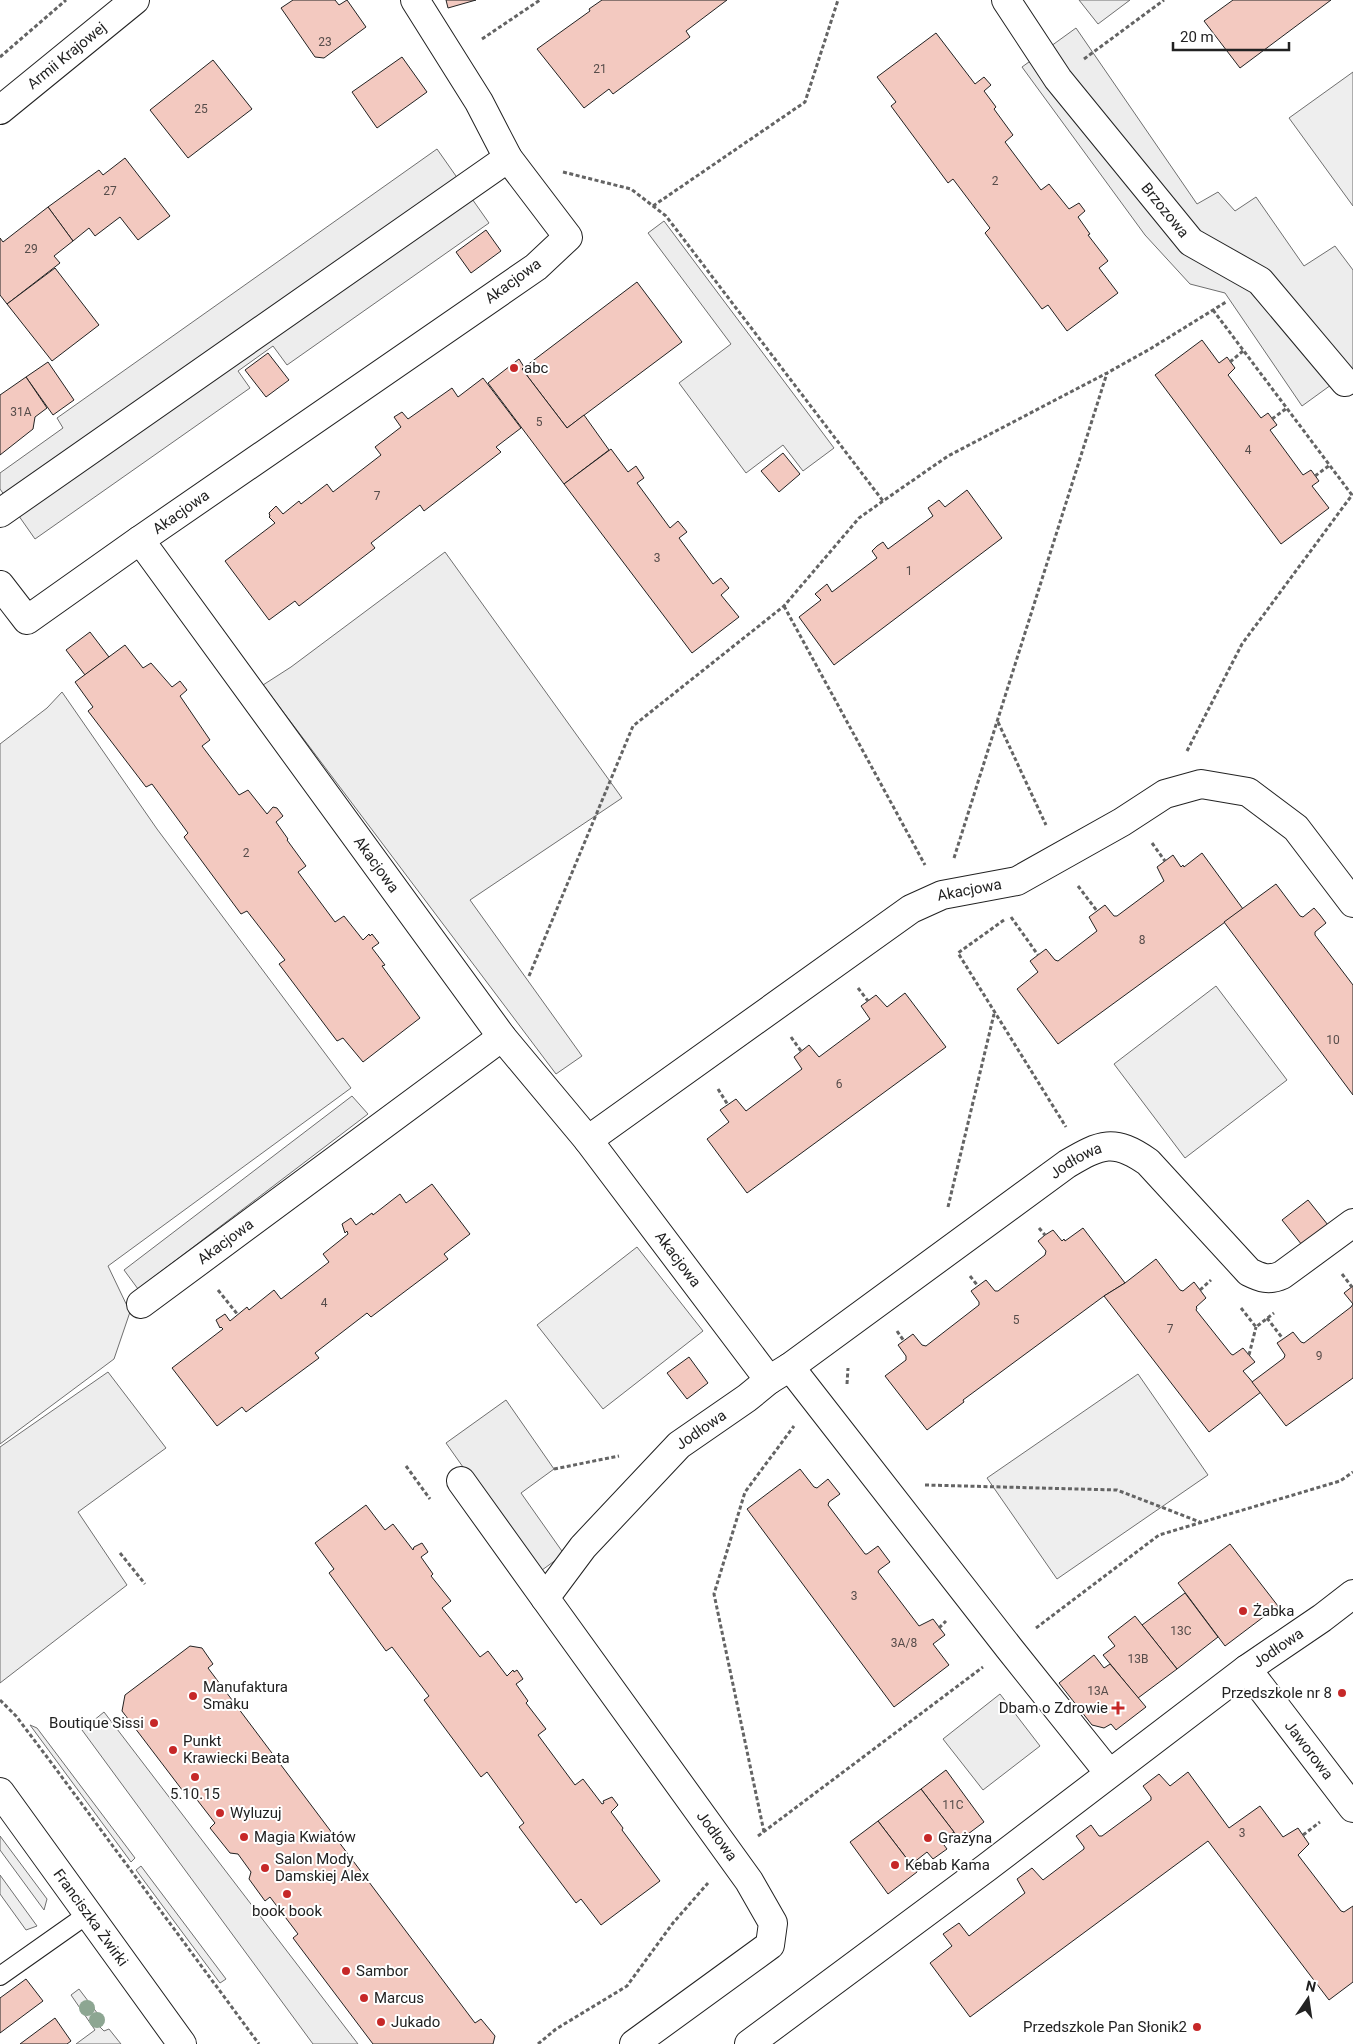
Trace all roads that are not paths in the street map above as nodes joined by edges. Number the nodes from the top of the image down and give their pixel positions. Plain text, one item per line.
1 (135, 0) edge
2 (415, 0) edge
3 (1015, 3) edge
4 (0, 110) edge
5 (508, 158) junction
6 (1345, 382) dead end
7 (0, 514) edge
8 (140, 540) junction
9 (0, 584) edge
10 (1353, 903) edge
11 (502, 1038) junction
12 (588, 1140) junction
13 (1353, 1223) edge
14 (141, 1304) dead end
15 (779, 1373) junction
16 (461, 1481) dead end
17 (1353, 1594) edge
18 (545, 1598) junction
19 (1246, 1669) junction
20 (1109, 1773) junction
21 (0, 1792) edge
22 (1353, 1808) edge
23 (88, 1914) junction
24 (0, 1976) edge
25 (174, 2041) edge
26 (634, 2044) edge
27 (748, 2044) edge

1 - 4 street, Armii Krajowej
2 - 5 street, Akacjowa
3 - 6 street, Brzozowa
5 - 7 street
5 - 8 street, Akacjowa
8 - 9 street
8 - 11 street, Akacjowa
10 - 12 street, Akacjowa
11 - 12 street, Akacjowa
11 - 14 street, Akacjowa
12 - 15 street, Akacjowa
13 - 15 street, Jodłowa
15 - 18 street, Jodłowa
15 - 20 street
16 - 18 street, Jodłowa
17 - 19 street, Jodłowa
18 - 26 street, Jodłowa
19 - 20 street, Jodłowa
19 - 22 street, Jaworowa
20 - 27 street, Jodłowa
21 - 23 street, Franciszka Żwirki
23 - 24 lane
23 - 25 street, Franciszka Żwirki

